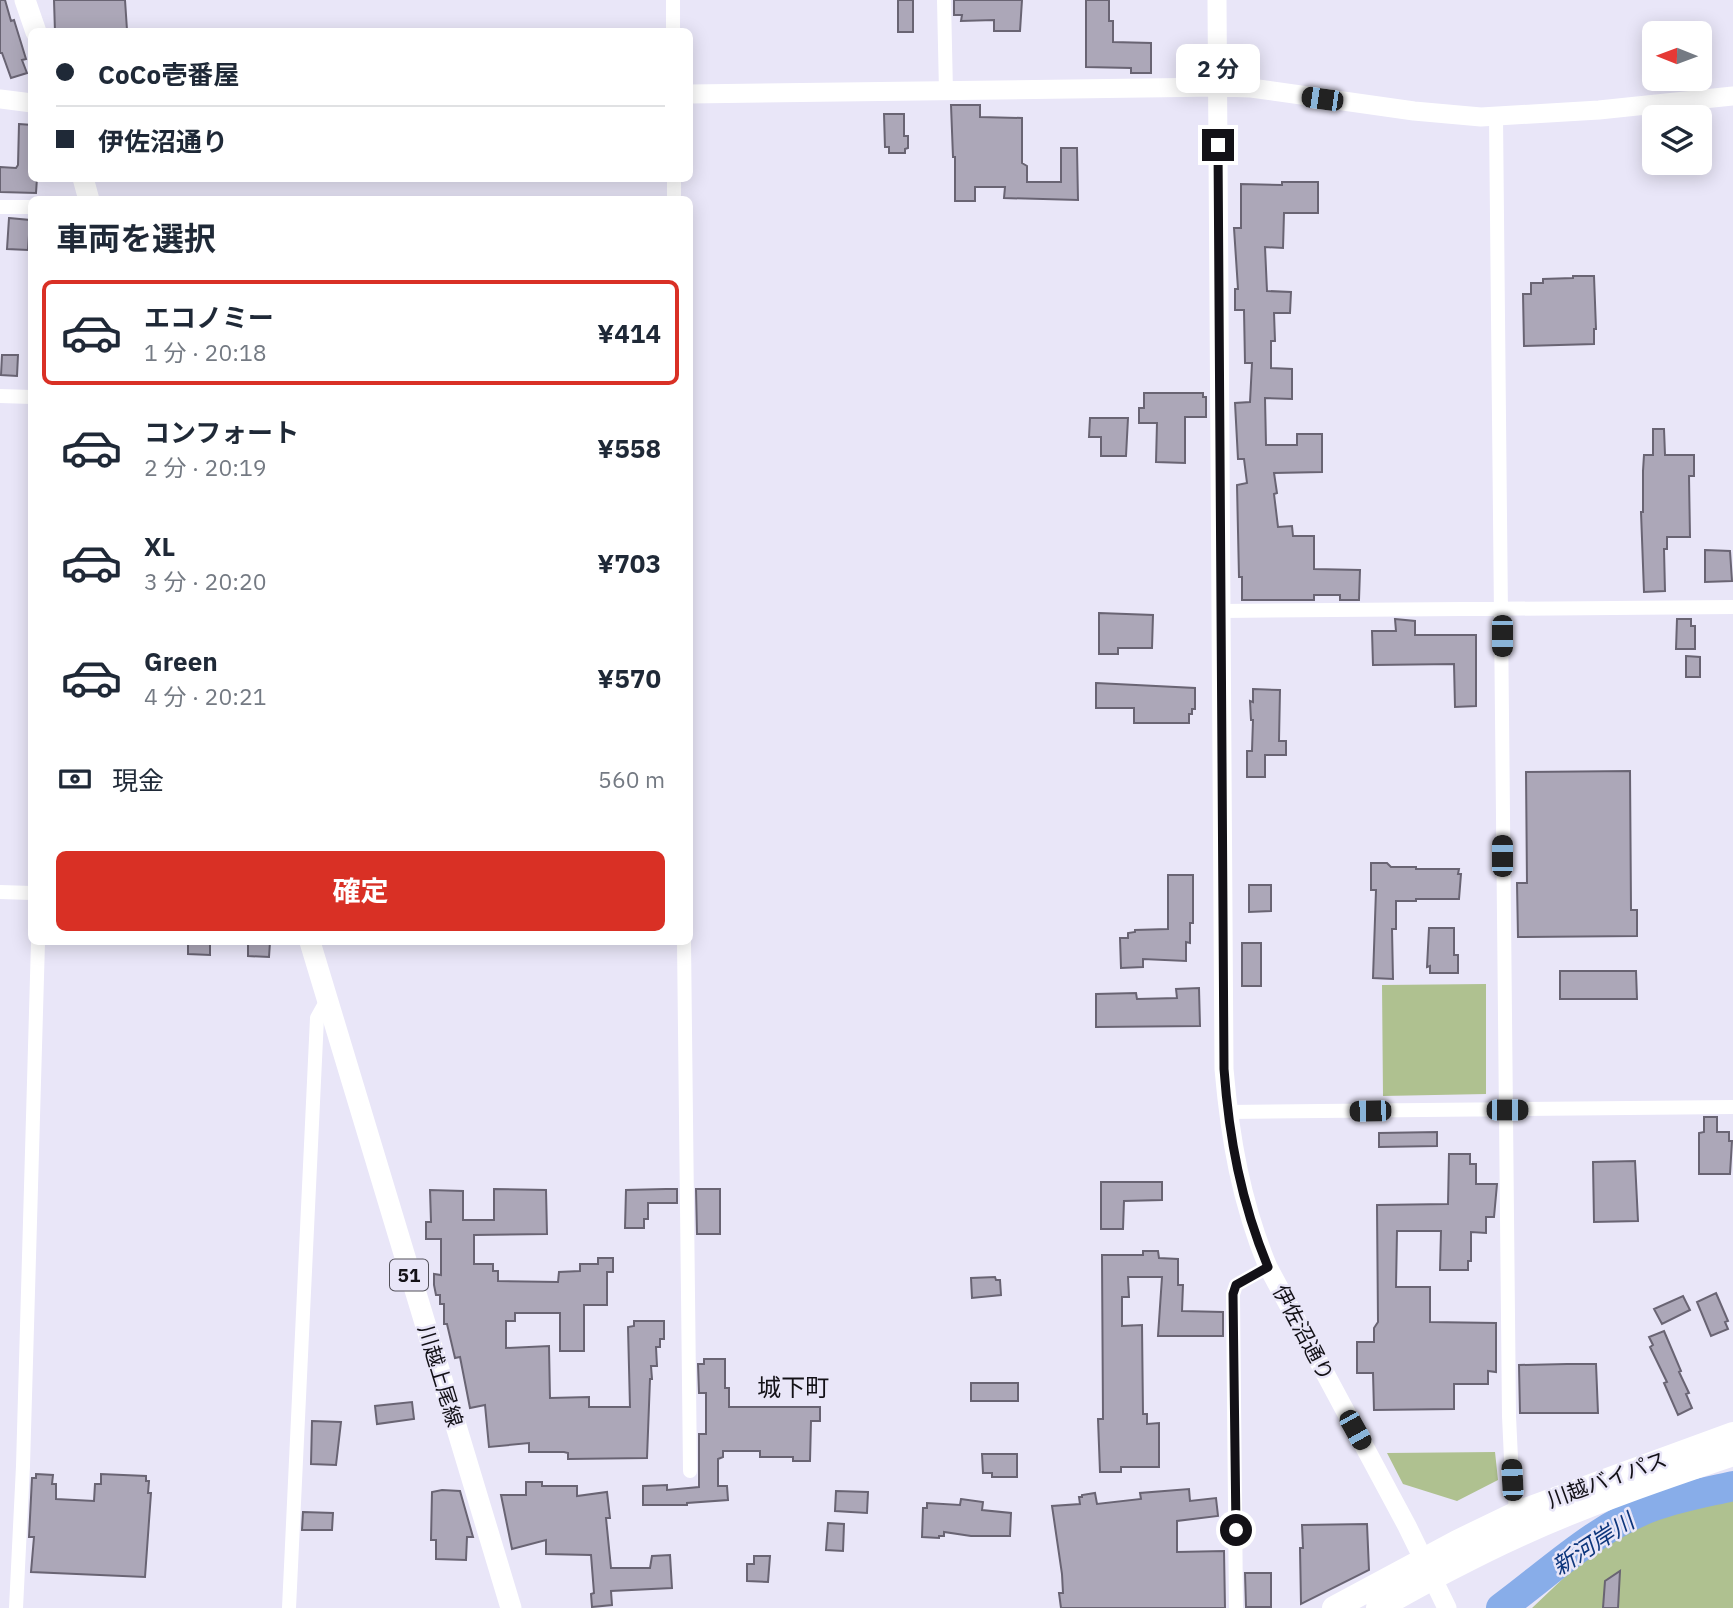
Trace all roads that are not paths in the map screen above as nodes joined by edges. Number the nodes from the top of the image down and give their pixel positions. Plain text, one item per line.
1 (25, 0) edge
2 (673, 0) edge
3 (944, 0) edge
4 (1217, 0) edge
5 (35, 28) edge
6 (673, 28) edge
7 (1218, 87) junction
8 (946, 92) junction
9 (693, 94) edge
10 (1733, 96) edge
11 (0, 99) edge
12 (28, 102) edge
13 (1496, 117) junction
14 (0, 207) edge
15 (28, 207) edge
16 (0, 396) edge
17 (28, 397) edge
18 (1733, 607) edge
19 (1502, 609) junction
20 (1222, 611) junction
21 (0, 892) edge
22 (28, 893) edge
23 (37, 945) edge
24 (311, 945) edge
25 (684, 945) edge
26 (327, 1000) junction
27 (1733, 1107) edge
28 (1507, 1110) junction
29 (1228, 1112) junction
30 (1268, 1267) junction
31 (1733, 1434) edge
32 (1733, 1454) edge
33 (690, 1472) dead end
34 (1517, 1513) junction
35 (1428, 1568) junction
36 (16, 1608) edge
37 (289, 1608) edge
38 (511, 1608) edge
39 (1237, 1608) edge
40 (1334, 1608) edge
41 (1378, 1608) edge
42 (1447, 1608) edge

1 - 5 main road
2 - 6 street
3 - 8 street
4 - 7 street, 伊佐沼通り
7 - 8 street
7 - 13 street
7 - 20 street, 伊佐沼通り
8 - 9 street
10 - 13 street
11 - 12 street
13 - 19 street
14 - 15 street
16 - 17 street
18 - 19 street
19 - 20 street
19 - 28 street
20 - 29 street, 伊佐沼通り
21 - 22 street
23 - 36 street
24 - 26 main road, 川越上尾線 / 51
25 - 33 street
26 - 37 street
26 - 38 main road, 川越上尾線 / 51
27 - 28 street
28 - 29 street
28 - 34 street
29 - 30 street, 伊佐沼通り
30 - 35 street, 伊佐沼通り
30 - 39 street
31 - 34 highway, 川越バイパス
32 - 35 highway, 川越バイパス
34 - 35 highway, 川越バイパス
35 - 40 highway, 川越バイパス
35 - 41 highway, 川越バイパス
35 - 42 street, 伊佐沼通り

